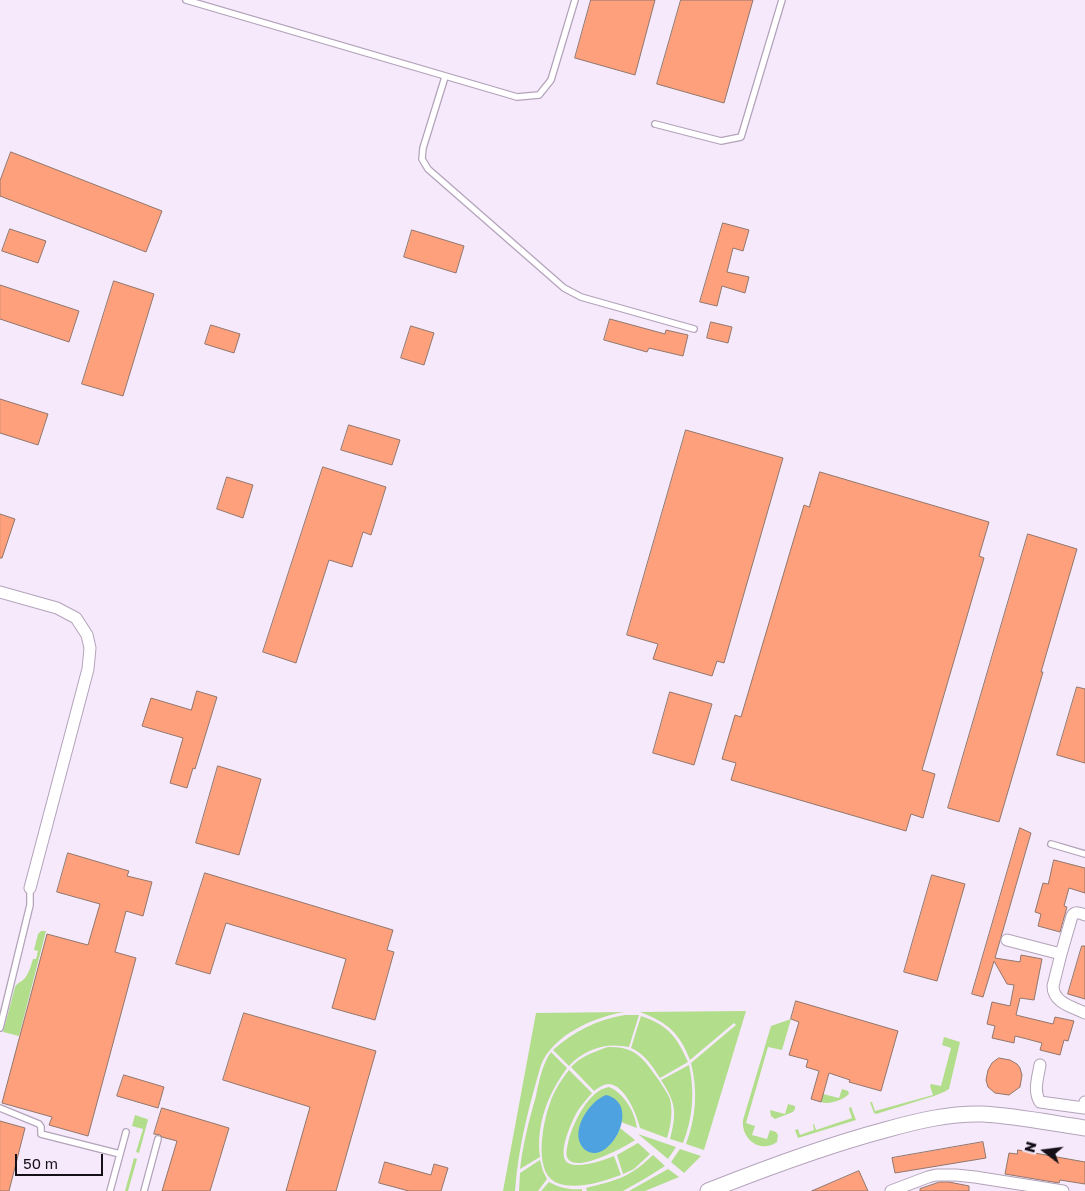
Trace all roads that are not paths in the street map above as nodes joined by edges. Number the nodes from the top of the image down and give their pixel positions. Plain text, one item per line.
1 (186, 0) edge
2 (575, 0) edge
3 (782, 0) edge
4 (445, 77) junction
5 (655, 124) dead end
6 (694, 329) dead end
7 (0, 592) edge
8 (1051, 844) dead end
9 (1085, 854) edge
10 (30, 888) joint
11 (1085, 915) edge
12 (1007, 940) dead end
13 (1061, 954) junction
14 (1085, 1013) edge
15 (0, 1028) edge
16 (1040, 1065) dead end
17 (1085, 1102) edge
18 (0, 1108) edge
19 (1085, 1128) edge
20 (126, 1132) dead end
21 (158, 1139) dead end
22 (120, 1154) junction
23 (110, 1191) edge
24 (144, 1191) edge
25 (708, 1191) edge
26 (891, 1191) edge
27 (1063, 1191) edge

1 - 4 lane
2 - 4 lane
3 - 5 lane
4 - 6 lane
7 - 10 street
8 - 9 lane
10 - 15 lane
11 - 13 street
12 - 13 street
13 - 14 street
16 - 17 street
18 - 22 lane
19 - 25 main road
20 - 22 lane
21 - 24 lane
22 - 23 lane
26 - 27 street

